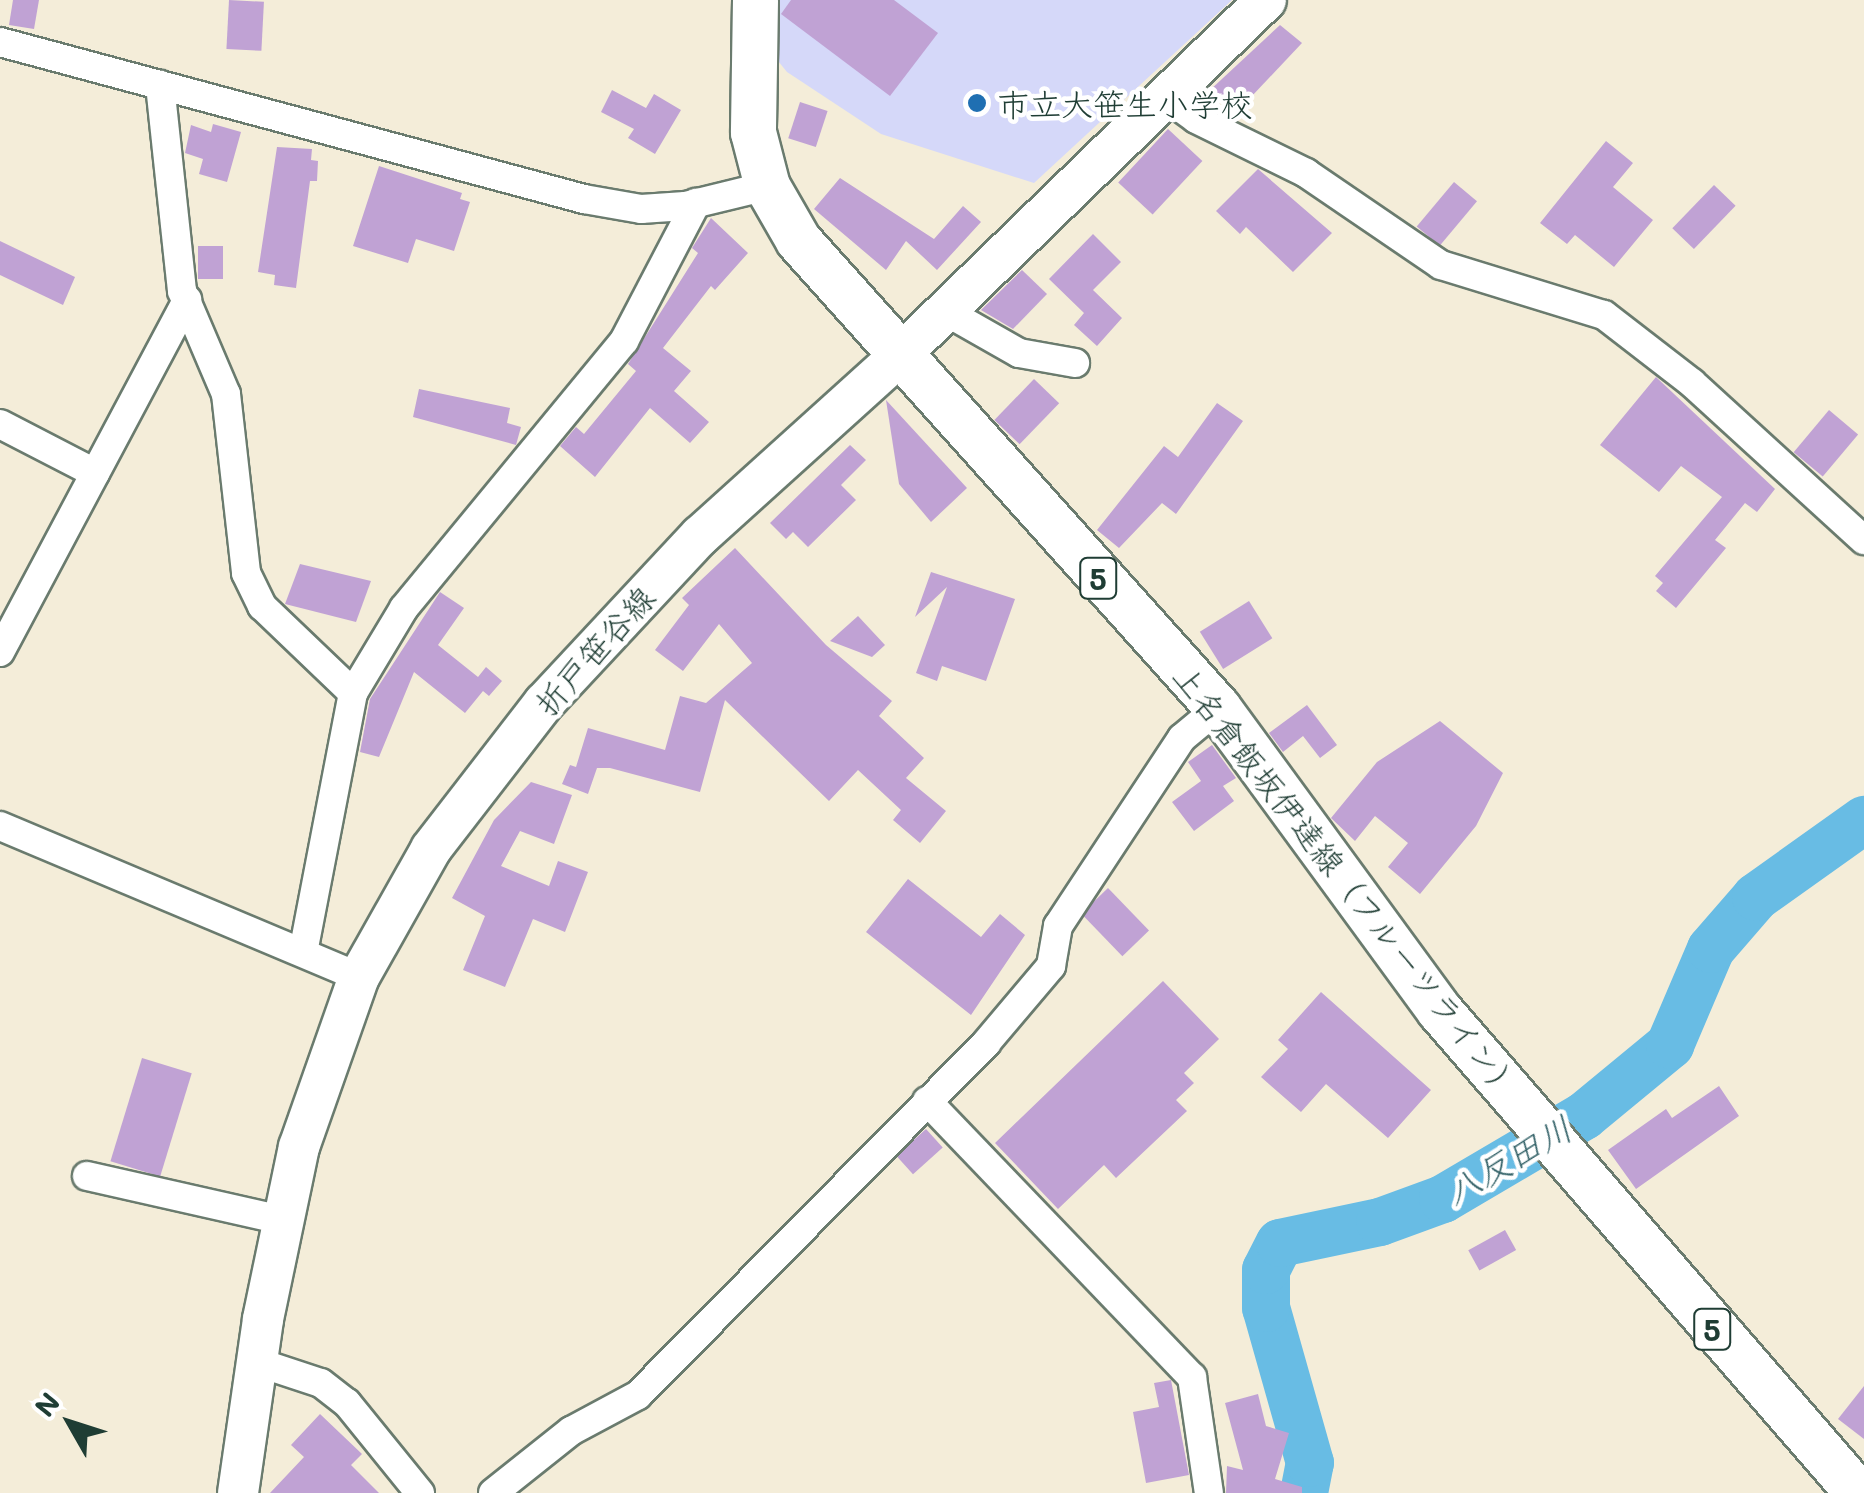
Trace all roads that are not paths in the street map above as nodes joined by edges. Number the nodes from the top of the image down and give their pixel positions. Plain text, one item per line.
1 (755, 0) edge
2 (1266, 0) edge
3 (0, 42) edge
4 (160, 85) junction
5 (1166, 97) junction
6 (767, 186) junction
7 (696, 204) junction
8 (186, 300) junction
9 (945, 311) junction
10 (899, 356) junction
11 (1075, 363) dead end
12 (0, 424) edge
13 (95, 472) junction
14 (1864, 540) edge
15 (0, 652) edge
16 (353, 693) junction
17 (1218, 708) junction
18 (0, 826) edge
19 (304, 948) junction
20 (359, 976) junction
21 (927, 1101) junction
22 (86, 1176) dead end
23 (282, 1220) junction
24 (257, 1362) junction
25 (238, 1493) edge
26 (420, 1493) edge
27 (493, 1493) edge
28 (1209, 1493) edge
29 (1858, 1493) edge

1 - 6 main road, 上名倉飯坂伊達線（フルーツライン） / 5
2 - 5 main road, 折戸笹谷線
3 - 4 street
4 - 7 street
4 - 8 street
5 - 9 main road, 折戸笹谷線
5 - 14 street
6 - 7 street
6 - 10 main road, 上名倉飯坂伊達線（フルーツライン） / 5
7 - 16 street
8 - 13 street
8 - 16 street
9 - 10 main road, 折戸笹谷線
9 - 11 street
10 - 17 main road, 上名倉飯坂伊達線（フルーツライン） / 5
10 - 20 main road, 折戸笹谷線
12 - 13 street
13 - 15 street
16 - 19 street
17 - 21 street
17 - 29 main road, 上名倉飯坂伊達線（フルーツライン） / 5
18 - 19 street
19 - 20 street
20 - 23 main road, 折戸笹谷線
21 - 27 street
21 - 28 street
22 - 23 street
23 - 24 main road, 折戸笹谷線
24 - 25 main road, 折戸笹谷線
24 - 26 street

